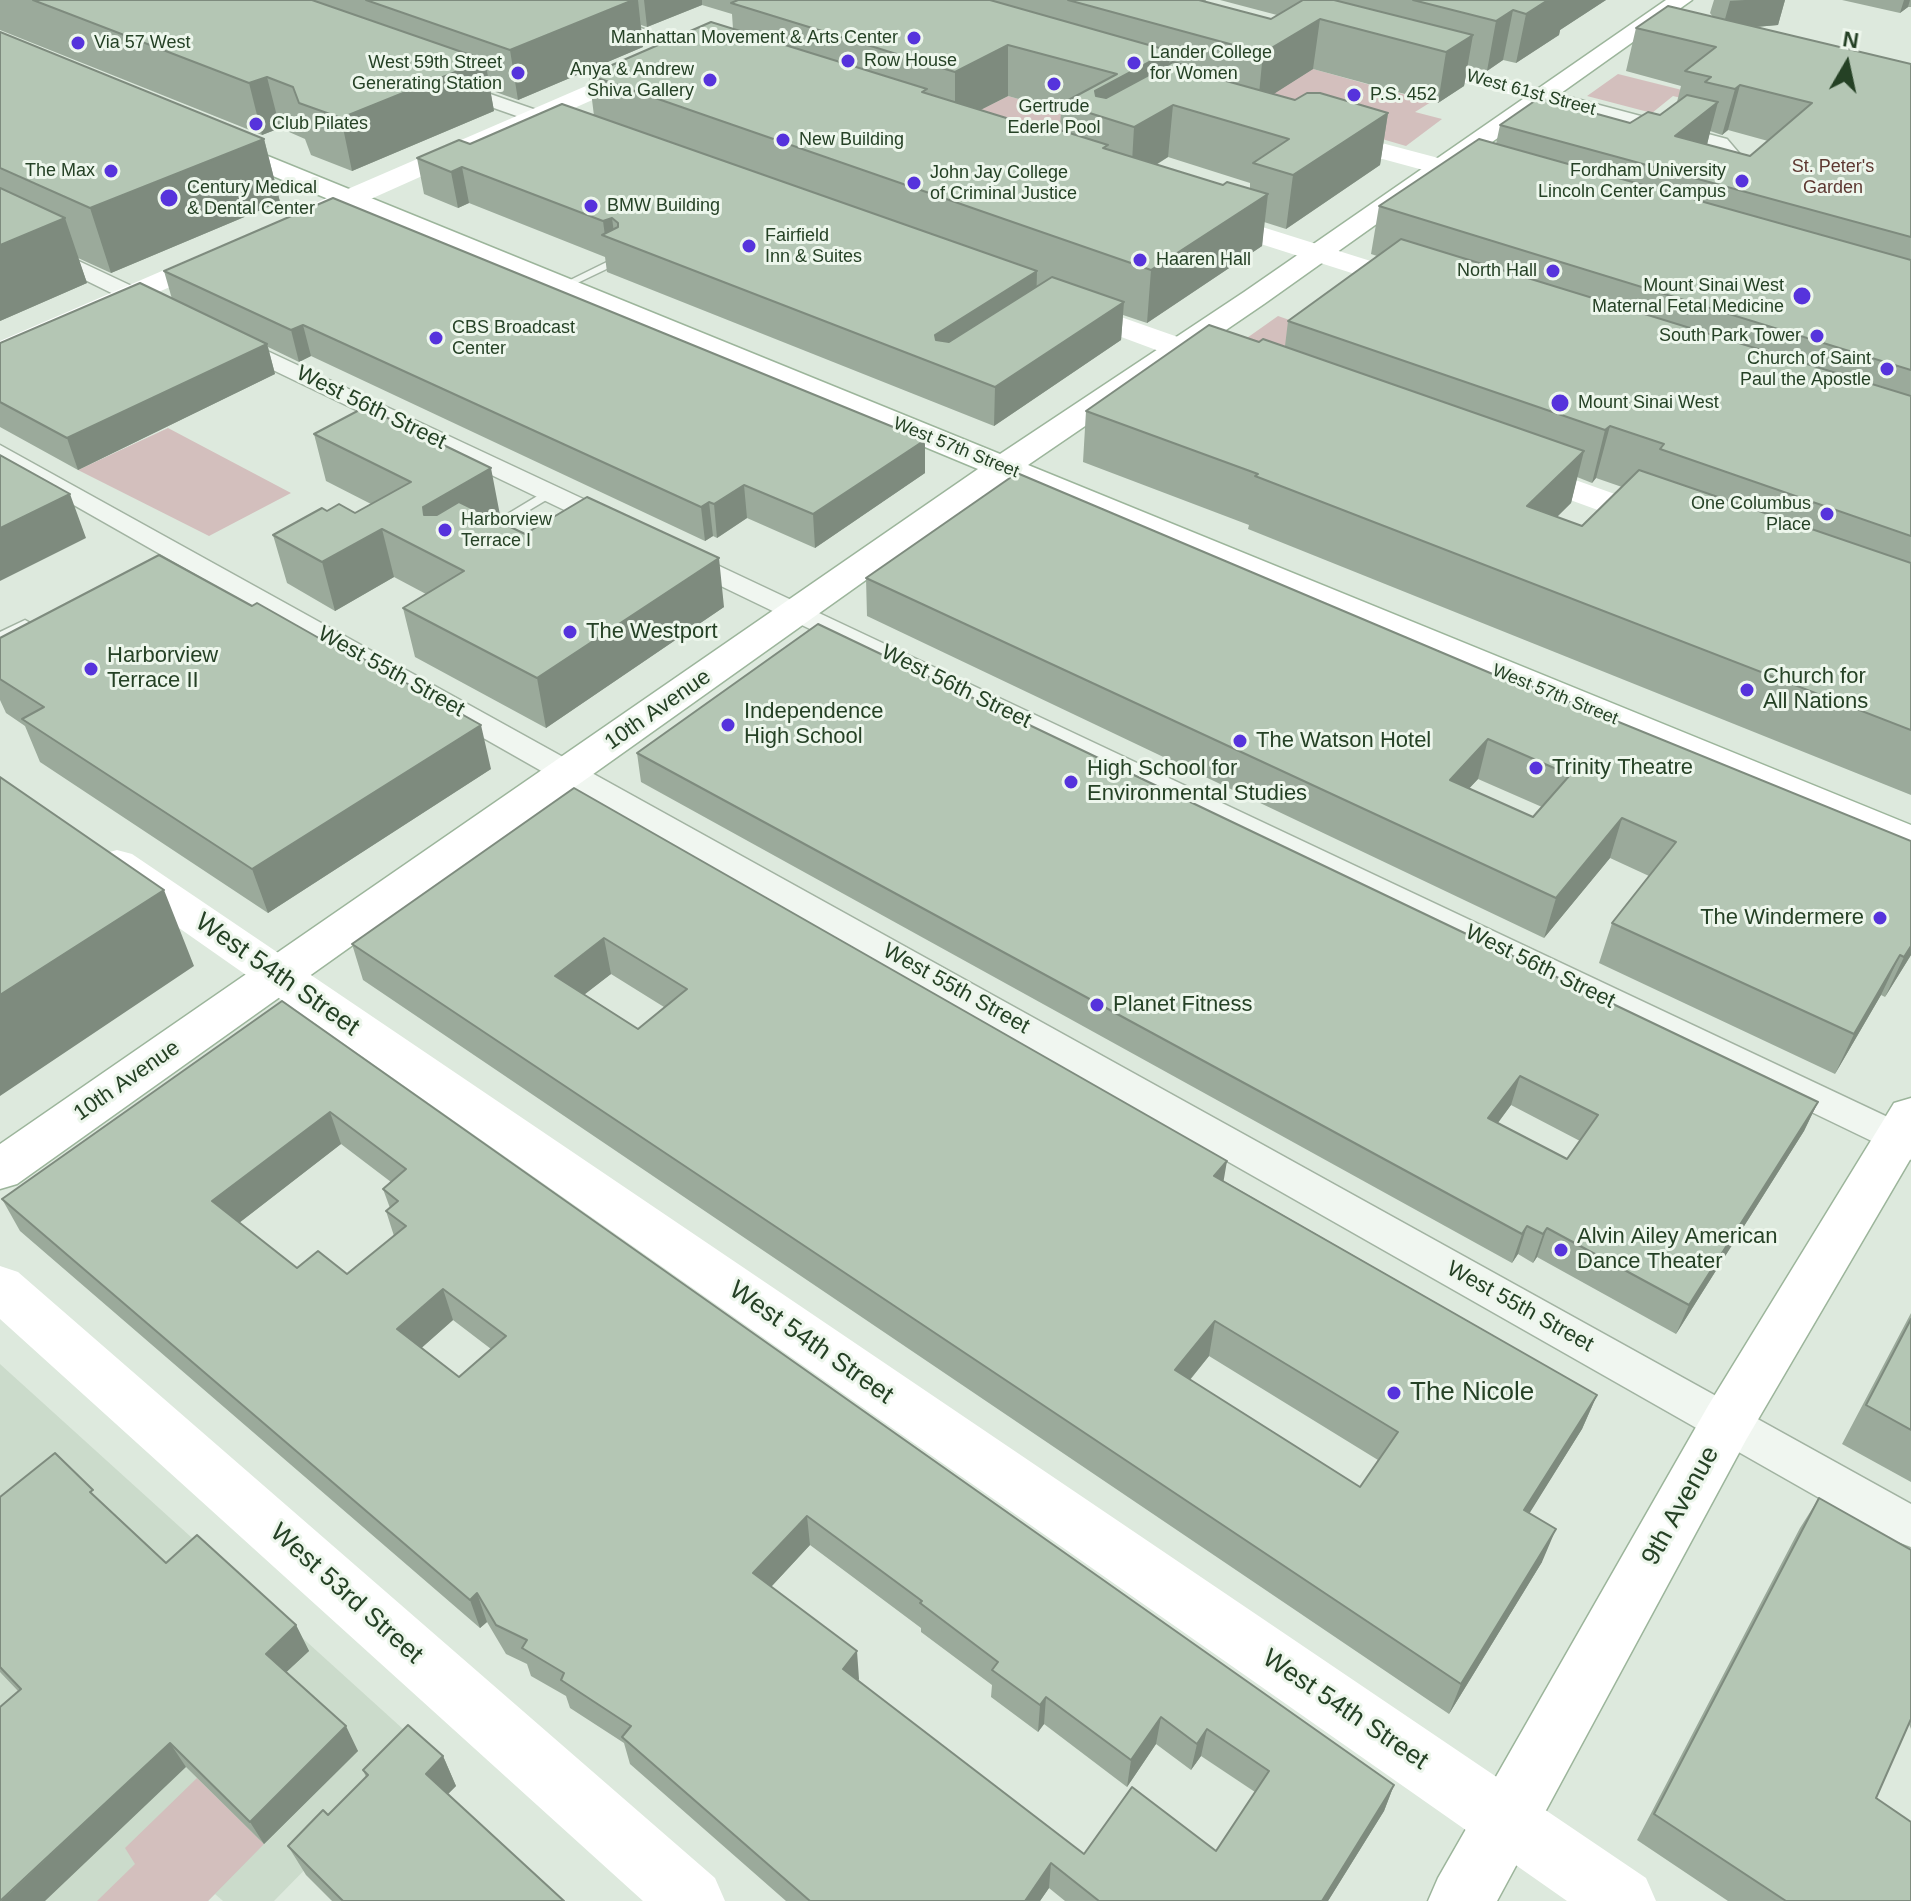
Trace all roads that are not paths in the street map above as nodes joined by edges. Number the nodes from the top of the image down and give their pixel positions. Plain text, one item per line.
1 (539, 0) edge
2 (1681, 0) edge
3 (1634, 32) junction
4 (1661, 39) edge
5 (702, 50) joint
6 (1384, 54) edge
7 (438, 81) edge
8 (1543, 96) junction
9 (535, 116) junction
10 (1297, 128) edge
11 (574, 130) edge
12 (189, 132) edge
13 (1734, 159) edge
14 (1441, 168) junction
15 (1511, 186) edge
16 (349, 198) junction
17 (1177, 207) edge
18 (0, 230) edge
19 (279, 230) edge
20 (251, 242) edge
21 (1318, 253) junction
22 (615, 261) edge
23 (563, 286) junction
24 (1440, 292) edge
25 (130, 294) junction
26 (1043, 298) edge
27 (181, 318) edge
28 (210, 331) edge
29 (1180, 348) junction
30 (0, 352) edge
31 (1250, 373) edge
32 (0, 453) edge
33 (1498, 463) edge
34 (1003, 467) junction
35 (549, 493) junction
36 (1688, 531) edge
37 (465, 543) edge
38 (797, 611) junction
39 (25, 624) edge
40 (0, 637) edge
41 (569, 772) junction
42 (1911, 841) edge
43 (92, 847) edge
44 (278, 976) junction
45 (1907, 1133) edge
46 (0, 1170) edge
47 (0, 1287) edge
48 (1727, 1423) junction
49 (1911, 1527) edge
50 (1507, 1821) junction
51 (692, 1901) edge
52 (1461, 1901) edge
53 (1623, 1901) edge

1 - 5 street
2 - 3 main road, 10th Avenue
3 - 4 main road
3 - 8 main road, 10th Avenue
5 - 9 main road
6 - 8 main road, West 61st Street
7 - 9 street
8 - 13 street, West 61st Street
8 - 14 main road, 10th Avenue
9 - 11 main road
9 - 16 main road
10 - 14 main road
12 - 16 main road, West 57th Street
14 - 15 main road
14 - 21 main road, 10th Avenue
16 - 19 main road
16 - 23 main road, West 57th Street
17 - 21 main road
18 - 25 street
20 - 25 main road
21 - 24 main road
21 - 29 main road, 10th Avenue
22 - 23 lane
23 - 34 main road, West 57th Street
25 - 27 street
25 - 30 main road
26 - 29 main road
28 - 35 street, West 56th Street
29 - 31 main road
29 - 34 main road, 10th Avenue
32 - 41 street, West 55th Street
33 - 36 main road
34 - 38 main road, 10th Avenue
34 - 42 main road, West 57th Street
35 - 37 lane
35 - 38 street, West 56th Street
38 - 41 main road, 10th Avenue
38 - 45 street, West 56th Street
39 - 40 lane
41 - 44 main road, 10th Avenue
41 - 48 street, West 55th Street
43 - 44 main road, West 54th Street
44 - 46 main road, 10th Avenue
44 - 50 main road, West 54th Street
45 - 48 main road, 9th Avenue
47 - 51 main road, West 53rd Street
48 - 49 street, West 55th Street
48 - 50 main road, 9th Avenue
50 - 52 main road, 9th Avenue
50 - 53 main road, West 54th Street

